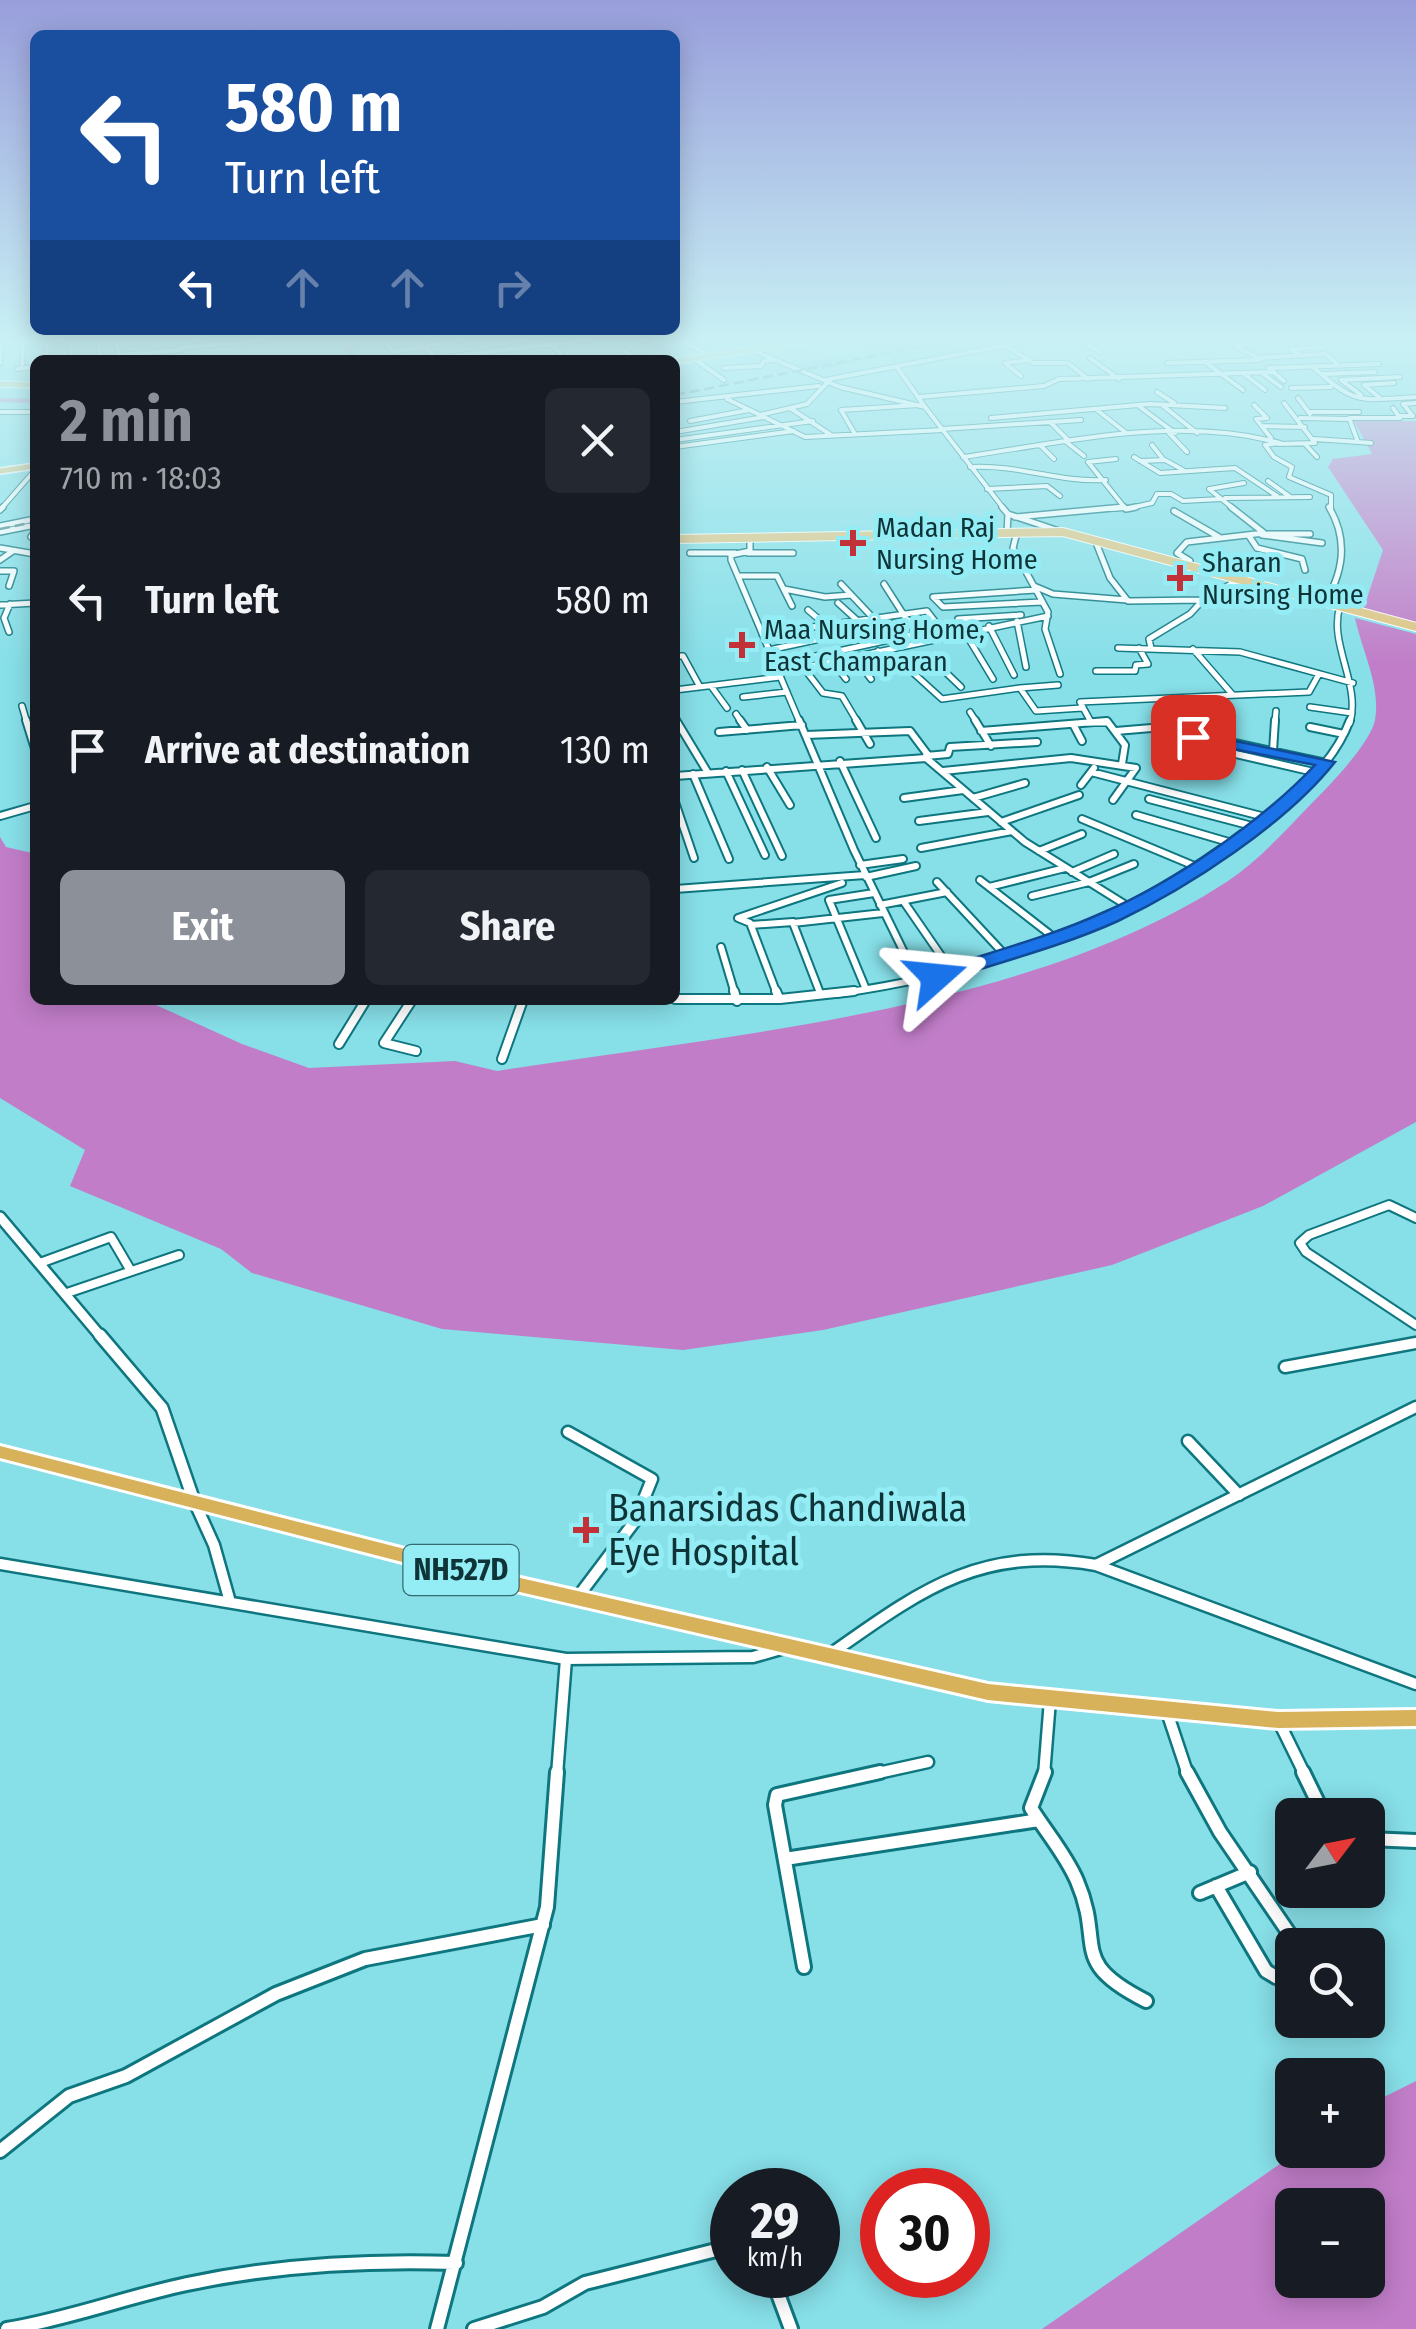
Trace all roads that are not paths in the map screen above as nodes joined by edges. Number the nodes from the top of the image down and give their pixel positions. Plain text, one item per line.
1 (957, 449) edge
2 (1021, 449) edge
3 (1043, 449) edge
4 (1076, 449) edge
5 (1157, 449) edge
6 (1184, 449) edge
7 (1270, 449) edge
8 (1283, 449) edge
9 (1310, 449) edge
10 (1187, 452) dead end
11 (1285, 452) dead end
12 (1084, 456) dead end
13 (963, 457) junction
14 (1134, 457) dead end
15 (1317, 457) dead end
16 (1054, 459) dead end
17 (1116, 460) dead end
18 (1163, 460) junction
19 (1140, 461) junction
20 (970, 467) junction
21 (30, 469) edge
22 (30, 469) edge
23 (1184, 470) junction
24 (0, 473) edge
25 (30, 474) edge
26 (1106, 480) junction
27 (1268, 481) dead end
28 (1244, 484) dead end
29 (987, 488) junction
30 (1060, 496) dead end
31 (1277, 496) junction
32 (1289, 496) junction
33 (1310, 496) dead end
34 (1223, 499) junction
35 (1121, 509) junction
36 (0, 510) edge
37 (1174, 511) dead end
38 (1008, 514) junction
39 (1015, 517) junction
40 (30, 528) edge
41 (0, 529) edge
42 (1012, 532) junction
43 (1063, 532) junction
44 (1263, 534) junction
45 (1310, 534) dead end
46 (1249, 536) junction
47 (1219, 537) junction
48 (680, 540) edge
49 (680, 540) edge
50 (750, 540) junction
51 (1095, 540) junction
52 (1322, 543) dead end
53 (0, 548) edge
54 (13, 551) junction
55 (690, 552) dead end
56 (30, 553) edge
57 (735, 553) junction
58 (748, 553) junction
59 (793, 553) dead end
60 (0, 560) edge
61 (1189, 566) junction
62 (1306, 570) dead end
63 (0, 571) edge
64 (738, 576) junction
65 (1240, 580) junction
66 (841, 584) dead end
67 (884, 584) dead end
68 (9, 586) dead end
69 (1035, 588) junction
70 (784, 589) junction
71 (851, 595) junction
72 (1126, 600) junction
73 (1204, 600) junction
74 (30, 602) edge
75 (838, 602) dead end
76 (1042, 602) junction
77 (1325, 602) junction
78 (10, 604) junction
79 (1011, 604) junction
80 (0, 605) edge
81 (792, 606) dead end
82 (1340, 606) junction
83 (808, 610) dead end
84 (1048, 616) junction
85 (905, 617) junction
86 (874, 619) junction
87 (958, 619) dead end
88 (1021, 619) junction
89 (860, 622) junction
90 (828, 626) junction
91 (989, 626) junction
92 (1416, 627) edge
93 (964, 631) junction
94 (9, 632) dead end
95 (762, 634) junction
96 (946, 636) junction
97 (1118, 648) dead end
98 (1139, 648) junction
99 (1151, 648) junction
100 (1193, 649) junction
101 (769, 650) junction
102 (878, 651) junction
103 (680, 656) edge
104 (854, 656) junction
105 (832, 661) junction
106 (936, 662) dead end
107 (775, 664) junction
108 (803, 667) junction
109 (1026, 667) dead end
110 (1096, 671) dead end
111 (1060, 674) dead end
112 (1320, 674) junction
113 (779, 675) junction
114 (1014, 675) dead end
115 (871, 679) dead end
116 (993, 679) dead end
117 (846, 680) dead end
118 (1352, 683) junction
119 (1058, 685) dead end
120 (711, 686) junction
121 (700, 687) junction
122 (961, 688) dead end
123 (1020, 688) junction
124 (680, 689) edge
125 (787, 692) junction
126 (1232, 694) junction
127 (743, 697) dead end
128 (22, 706) dead end
129 (727, 708) dead end
130 (1082, 708) junction
131 (1310, 708) dead end
132 (1276, 711) dead end
133 (970, 712) dead end
134 (1352, 713) junction
135 (736, 714) dead end
136 (1182, 717) dead end
137 (1091, 722) junction
138 (1073, 724) junction
139 (802, 725) junction
140 (1186, 725) junction
141 (680, 726) edge
142 (1310, 727) dead end
143 (747, 730) junction
144 (864, 730) junction
145 (982, 731) junction
146 (1116, 731) junction
147 (30, 732) edge
148 (720, 732) dead end
149 (1344, 734) junction
150 (806, 735) junction
151 (1169, 736) dead end
152 (1193, 737) junction
153 (1082, 741) dead end
154 (1037, 742) dead end
155 (870, 744) dead end
156 (991, 746) junction
157 (1201, 746) dead end
158 (1273, 751) junction
159 (925, 756) junction
160 (840, 761) junction
161 (1100, 761) junction
162 (818, 762) junction
163 (1326, 762) junction
164 (1122, 764) junction
165 (767, 768) junction
166 (742, 770) junction
167 (726, 771) junction
168 (943, 772) junction
169 (1090, 772) junction
170 (708, 773) junction
171 (1318, 773) junction
172 (694, 774) junction
173 (680, 775) edge
174 (1127, 782) junction
175 (1025, 783) dead end
176 (1080, 785) dead end
177 (963, 790) junction
178 (1079, 795) dead end
179 (904, 798) dead end
180 (973, 798) junction
181 (1149, 799) dead end
182 (1113, 800) dead end
183 (790, 805) dead end
184 (30, 807) edge
185 (989, 812) junction
186 (1136, 814) dead end
187 (0, 816) edge
188 (680, 817) edge
189 (1265, 817) junction
190 (1082, 818) dead end
191 (918, 821) dead end
192 (1001, 822) junction
193 (1252, 826) junction
194 (1012, 831) junction
195 (1082, 834) dead end
196 (876, 838) dead end
197 (1232, 842) junction
198 (922, 848) dead end
199 (1039, 851) junction
200 (1114, 854) dead end
201 (765, 856) dead end
202 (782, 856) dead end
203 (694, 858) dead end
204 (729, 859) dead end
205 (903, 859) dead end
206 (1134, 864) dead end
207 (860, 865) junction
208 (916, 866) dead end
209 (1197, 867) junction
210 (1068, 870) junction
211 (865, 876) junction
212 (980, 880) dead end
213 (937, 882) dead end
214 (1088, 882) junction
215 (842, 883) dead end
216 (989, 887) junction
217 (680, 889) edge
218 (947, 892) junction
219 (874, 893) junction
220 (1032, 896) dead end
221 (904, 902) junction
222 (1128, 907) junction
223 (882, 909) junction
224 (837, 917) junction
225 (794, 922) junction
226 (751, 925) junction
227 (1056, 939) junction
228 (721, 947) dead end
229 (1005, 955) junction
230 (953, 973) junction
231 (917, 979) junction
232 (865, 986) junction
233 (820, 993) junction
234 (779, 998) junction
235 (680, 999) edge
236 (737, 1001) junction
237 (363, 1005) edge
238 (409, 1005) edge
239 (521, 1005) edge
240 (339, 1044) dead end
241 (416, 1050) dead end
242 (502, 1059) dead end
243 (0, 1217) edge
244 (1416, 1218) edge
245 (179, 1255) dead end
246 (40, 1263) junction
247 (131, 1272) junction
248 (68, 1293) junction
249 (1416, 1325) edge
250 (1416, 1343) edge
251 (1285, 1367) dead end
252 (1416, 1407) edge
253 (568, 1432) dead end
254 (1188, 1441) dead end
255 (0, 1452) edge
256 (1239, 1494) junction
257 (194, 1502) junction
258 (0, 1564) edge
259 (1096, 1565) junction
260 (577, 1598) junction
261 (230, 1602) junction
262 (786, 1647) junction
263 (826, 1657) junction
264 (566, 1658) junction
265 (1416, 1684) edge
266 (1050, 1700) junction
267 (1167, 1712) junction
268 (1416, 1718) edge
269 (1278, 1720) junction
270 (928, 1762) dead end
271 (1316, 1798) edge
272 (1038, 1820) junction
273 (1385, 1840) edge
274 (1416, 1841) edge
275 (785, 1859) junction
276 (1250, 1872) junction
277 (1216, 1886) junction
278 (1200, 1893) dead end
279 (542, 1925) junction
280 (1286, 1928) edge
281 (804, 1967) dead end
282 (1275, 1976) edge
283 (1146, 2000) dead end
284 (0, 2150) edge
285 (710, 2252) edge
286 (456, 2264) junction
287 (780, 2298) edge
288 (7, 2329) edge
289 (437, 2329) edge
290 (474, 2329) edge
291 (791, 2329) edge

1 - 13 street
2 - 13 street
3 - 16 street
4 - 12 street
5 - 18 street
6 - 10 street
7 - 77 street
8 - 11 street
9 - 15 street
13 - 20 street
14 - 19 street
17 - 26 street
18 - 19 street
18 - 23 street
19 - 23 street
20 - 26 street
20 - 29 street
21 - 24 main road
22 - 24 main road
23 - 31 street
25 - 36 street
26 - 35 street
27 - 32 street
28 - 34 street
29 - 30 street
29 - 38 street
31 - 32 street
31 - 34 street
32 - 33 street
34 - 35 street
34 - 44 street
35 - 39 street
37 - 47 street
38 - 39 street
38 - 42 street
39 - 43 street
40 - 41 street
42 - 43 main road
42 - 48 main road
42 - 50 main road
42 - 69 street
43 - 51 main road
44 - 45 street
44 - 46 street
44 - 52 street
46 - 47 street
46 - 62 street
47 - 61 street
49 - 50 main road
50 - 58 street
51 - 61 main road
51 - 72 street
53 - 54 street
54 - 56 street
54 - 60 street
55 - 57 street
57 - 58 street
57 - 64 street
58 - 59 street
61 - 65 main road
63 - 68 street
64 - 70 street
64 - 95 street
65 - 73 street
65 - 77 main road
66 - 71 street
67 - 85 street
69 - 72 street
69 - 76 street
69 - 79 street
70 - 71 street
70 - 81 street
71 - 86 street
72 - 73 street
73 - 99 street
74 - 78 street
75 - 89 street
76 - 79 street
76 - 84 street
77 - 82 main road
78 - 80 street
78 - 94 street
79 - 88 street
82 - 92 main road
82 - 118 street
83 - 90 street
84 - 88 street
84 - 111 street
85 - 86 street
85 - 96 street
85 - 101 street
85 - 107 street
86 - 89 street
87 - 88 street
88 - 91 street
88 - 109 street
89 - 90 street
90 - 95 street
91 - 93 street
91 - 114 street
93 - 96 street
93 - 116 street
95 - 101 street
96 - 102 street
97 - 98 street
98 - 99 street
98 - 110 street
99 - 100 street
100 - 112 street
100 - 126 street
101 - 107 street
102 - 104 street
102 - 123 street
103 - 121 street
104 - 105 street
104 - 115 street
105 - 108 street
105 - 117 street
106 - 122 street
107 - 113 street
108 - 113 street
108 - 144 street
112 - 118 street
112 - 126 street
113 - 120 street
113 - 125 street
118 - 134 street
119 - 123 street
120 - 121 street
120 - 129 street
121 - 124 street
123 - 130 street
125 - 127 street
125 - 139 street
126 - 130 street
128 - 147 street
130 - 137 street
131 - 134 street
132 - 158 street
133 - 145 street
134 - 149 street
135 - 143 street
136 - 140 street
137 - 138 street
137 - 146 street
138 - 145 street
138 - 153 street
139 - 143 street
139 - 150 street
140 - 146 street
140 - 152 street
141 - 170 street
142 - 149 street
143 - 148 street
144 - 150 street
144 - 155 street
144 - 159 street
145 - 156 street
146 - 164 street
149 - 163 street
150 - 162 street
151 - 152 street
152 - 158 street
154 - 156 street
156 - 159 street
157 - 171 street
158 - 163 street
159 - 160 street
159 - 168 street
160 - 162 street
160 - 196 street
161 - 164 street
161 - 168 street
161 - 169 street
162 - 165 street
162 - 207 street
163 - 171 street
164 - 174 street
165 - 166 street
165 - 183 street
166 - 167 street
166 - 202 street
167 - 170 street
167 - 201 street
168 - 177 street
169 - 174 street
169 - 176 street
170 - 172 street
171 - 189 street
172 - 173 street
172 - 204 street
174 - 182 street
174 - 189 street
175 - 180 street
177 - 179 street
177 - 180 street
178 - 192 street
180 - 185 street
181 - 193 street
184 - 187 street
185 - 191 street
185 - 192 street
186 - 197 street
188 - 203 street
189 - 193 street
190 - 209 street
192 - 194 street
193 - 197 street
194 - 198 street
194 - 199 street
195 - 199 street
197 - 209 street
199 - 210 street
200 - 210 street
205 - 207 street
206 - 214 street
207 - 211 street
208 - 211 street
209 - 222 street
210 - 214 street
210 - 216 street
211 - 217 street
211 - 219 street
212 - 216 street
213 - 218 street
214 - 220 street
214 - 222 street
215 - 226 street
216 - 227 street
218 - 221 street
218 - 229 street
219 - 223 street
219 - 224 street
221 - 223 street
221 - 230 street
222 - 227 street
223 - 224 street
223 - 231 street
224 - 225 street
224 - 232 street
225 - 226 street
225 - 233 street
226 - 234 street
227 - 229 street
228 - 236 street
229 - 230 street
230 - 231 street
231 - 232 street
232 - 233 street
233 - 234 street
234 - 236 street
235 - 236 street
237 - 240 street
238 - 241 street
239 - 242 street
243 - 246 street
244 - 249 street
245 - 247 street
246 - 247 street
246 - 248 street
247 - 248 street
248 - 257 street
250 - 251 street
252 - 256 street
253 - 260 street
254 - 256 street
255 - 257 highway, NH527D
256 - 259 street
257 - 260 highway, NH527D
257 - 261 street
258 - 261 street
259 - 263 street
259 - 265 street
260 - 262 highway, NH527D
261 - 264 street
262 - 263 highway, NH527D
262 - 264 street
263 - 266 highway, NH527D
264 - 279 street
266 - 267 highway, NH527D
266 - 272 street
267 - 269 highway, NH527D
267 - 276 street
268 - 269 highway, NH527D
269 - 271 street
270 - 275 street
272 - 275 street
272 - 283 street
273 - 274 street
275 - 281 street
276 - 277 street
276 - 280 street
277 - 278 street
277 - 282 street
279 - 284 street
279 - 286 street
285 - 290 street
286 - 288 street
286 - 289 street
287 - 291 street

